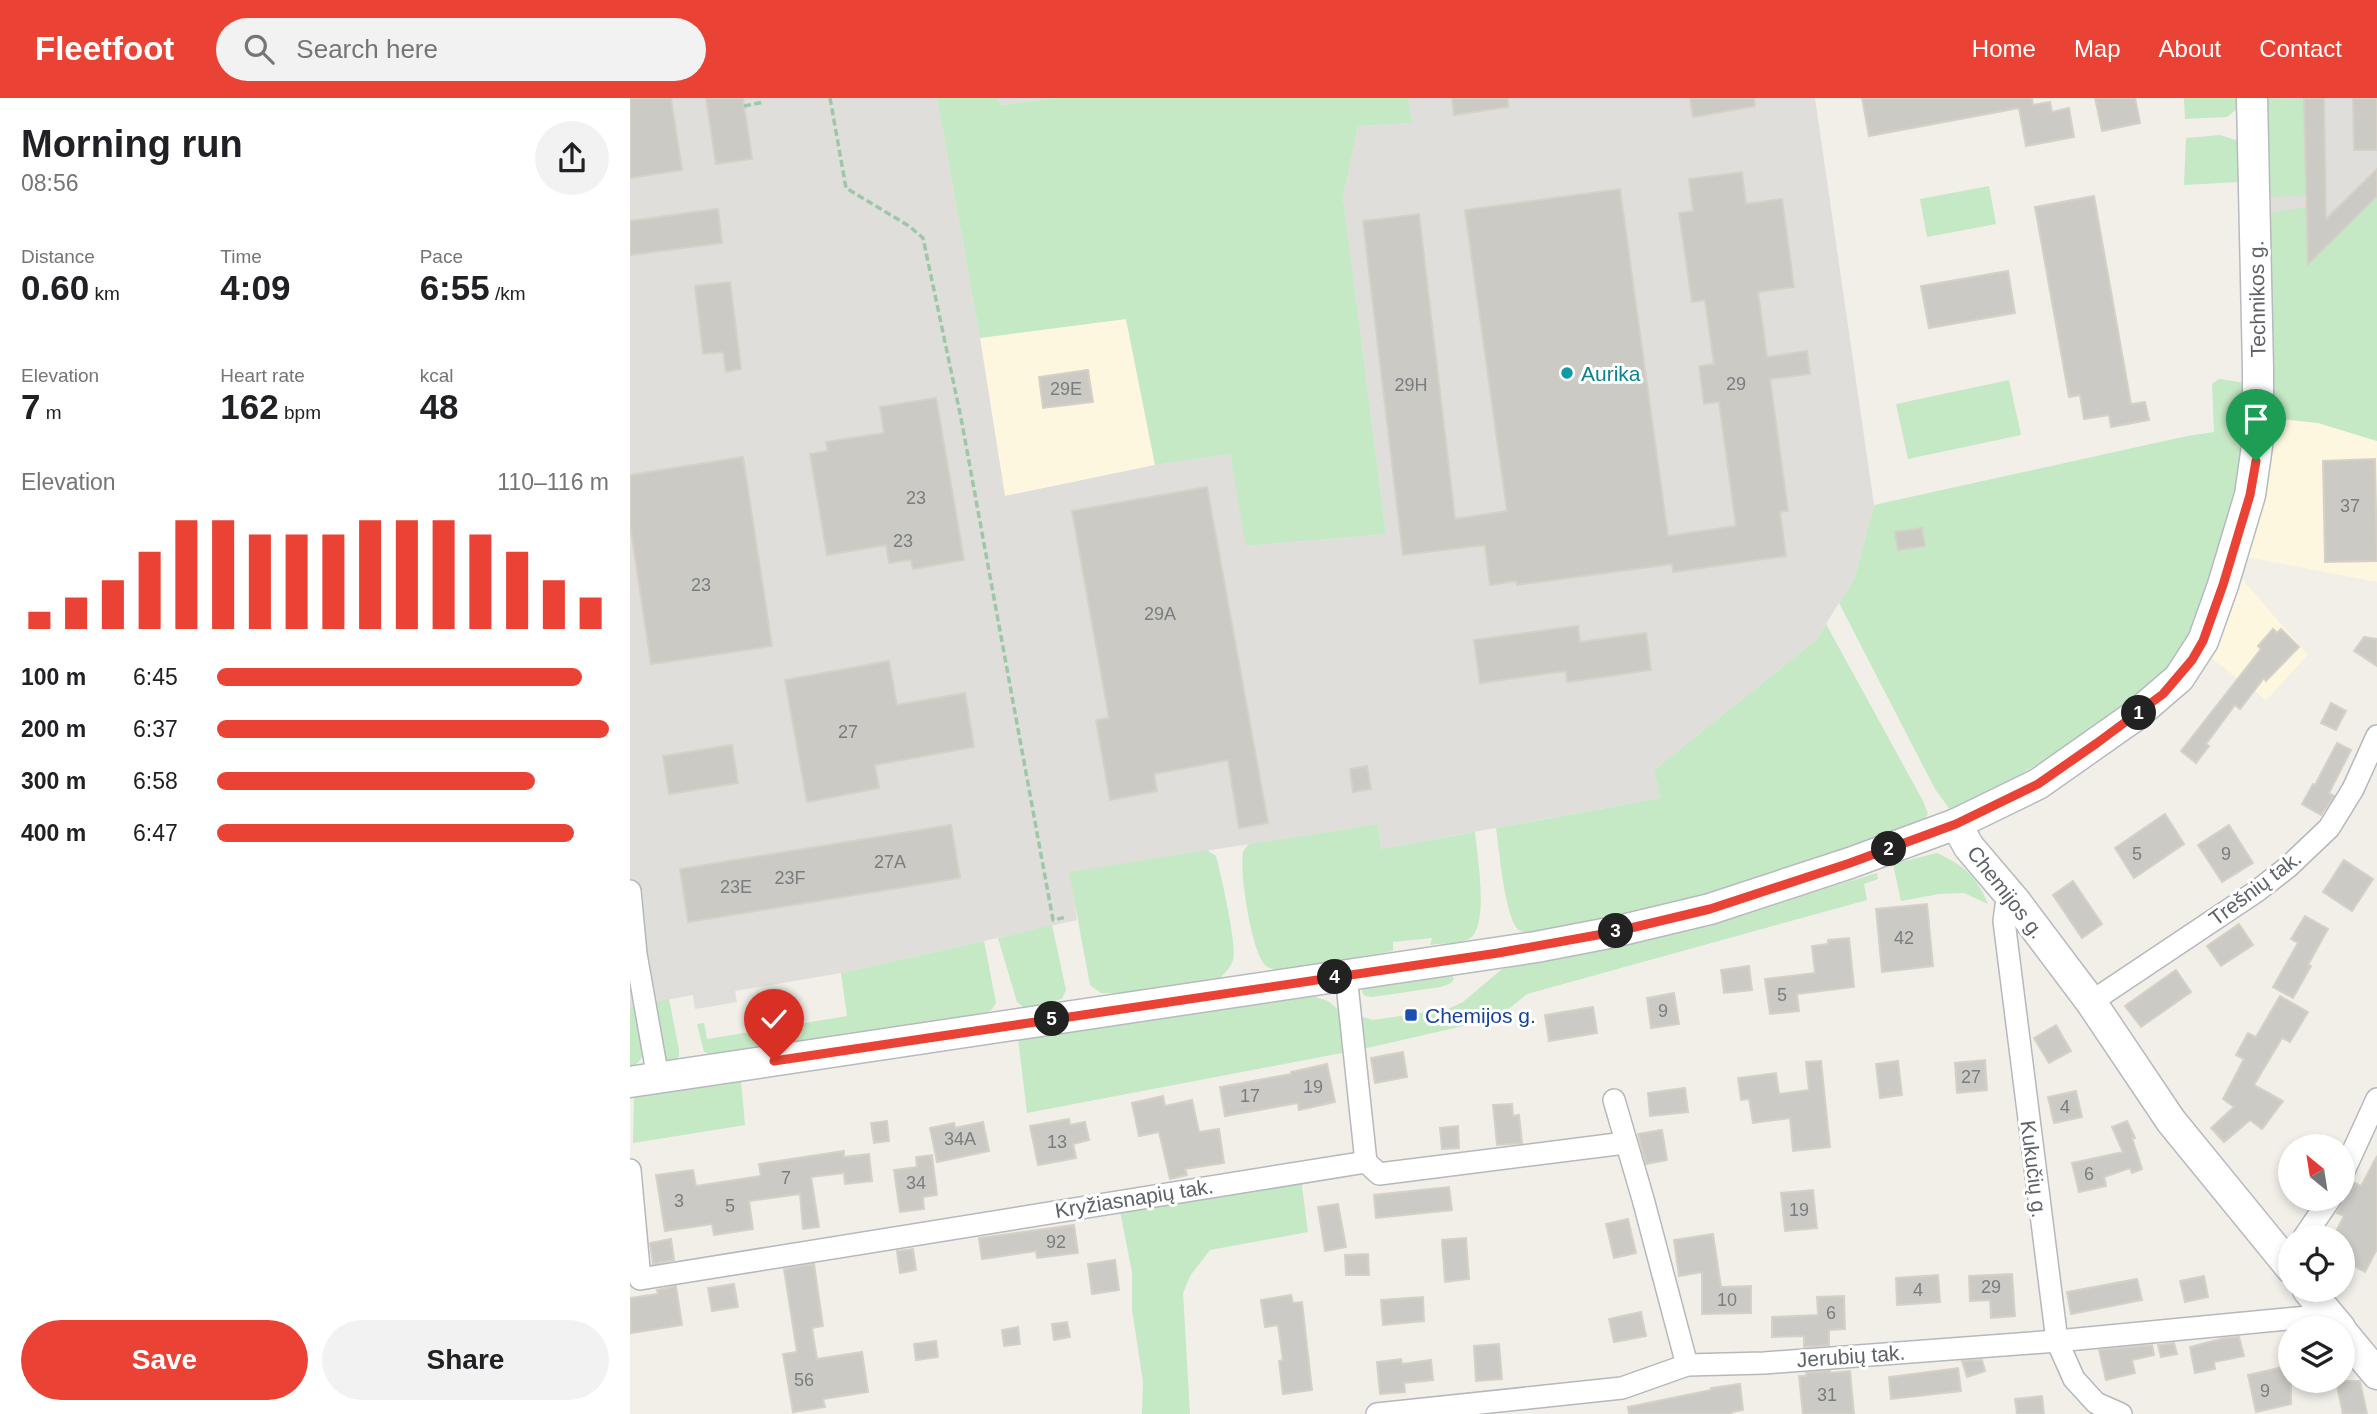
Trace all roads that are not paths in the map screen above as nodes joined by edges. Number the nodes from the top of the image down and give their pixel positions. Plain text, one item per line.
1 (2252, 98) edge
2 (2377, 736) edge
3 (1956, 824) junction
4 (630, 891) edge
5 (2015, 901) junction
6 (1346, 975) junction
7 (2091, 1002) junction
8 (644, 1080) edge
9 (1614, 1100) dead end
10 (2377, 1100) edge
11 (1625, 1143) junction
12 (2356, 1145) edge
13 (1366, 1161) junction
14 (630, 1170) edge
15 (2278, 1249) edge
16 (635, 1280) edge
17 (2318, 1302) edge
18 (2330, 1316) edge
19 (2278, 1324) edge
20 (2057, 1341) junction
21 (2355, 1347) edge
22 (1687, 1365) junction
23 (2377, 1374) edge
24 (1377, 1414) edge
25 (2121, 1414) edge

1 - 3 main road, Technikos g.
2 - 7 street, Trešnių tak.
3 - 5 main road, Chemijos g.
3 - 6 main road, Chemijos g.
4 - 8 street
5 - 7 main road, Chemijos g.
5 - 20 street, Kukučių g.
6 - 8 main road, Chemijos g.
6 - 13 street
7 - 15 main road, Chemijos g.
9 - 11 street
10 - 12 street
11 - 13 street, Kryžiasnapių tak.
11 - 22 street
13 - 16 street, Kryžiasnapių tak.
14 - 16 street, Kryžiasnapių tak.
17 - 18 main road
19 - 20 street, Jerubių tak.
20 - 22 street, Jerubių tak.
20 - 25 street, Kukučių g.
21 - 23 main road
22 - 24 street, Jerubių tak.

